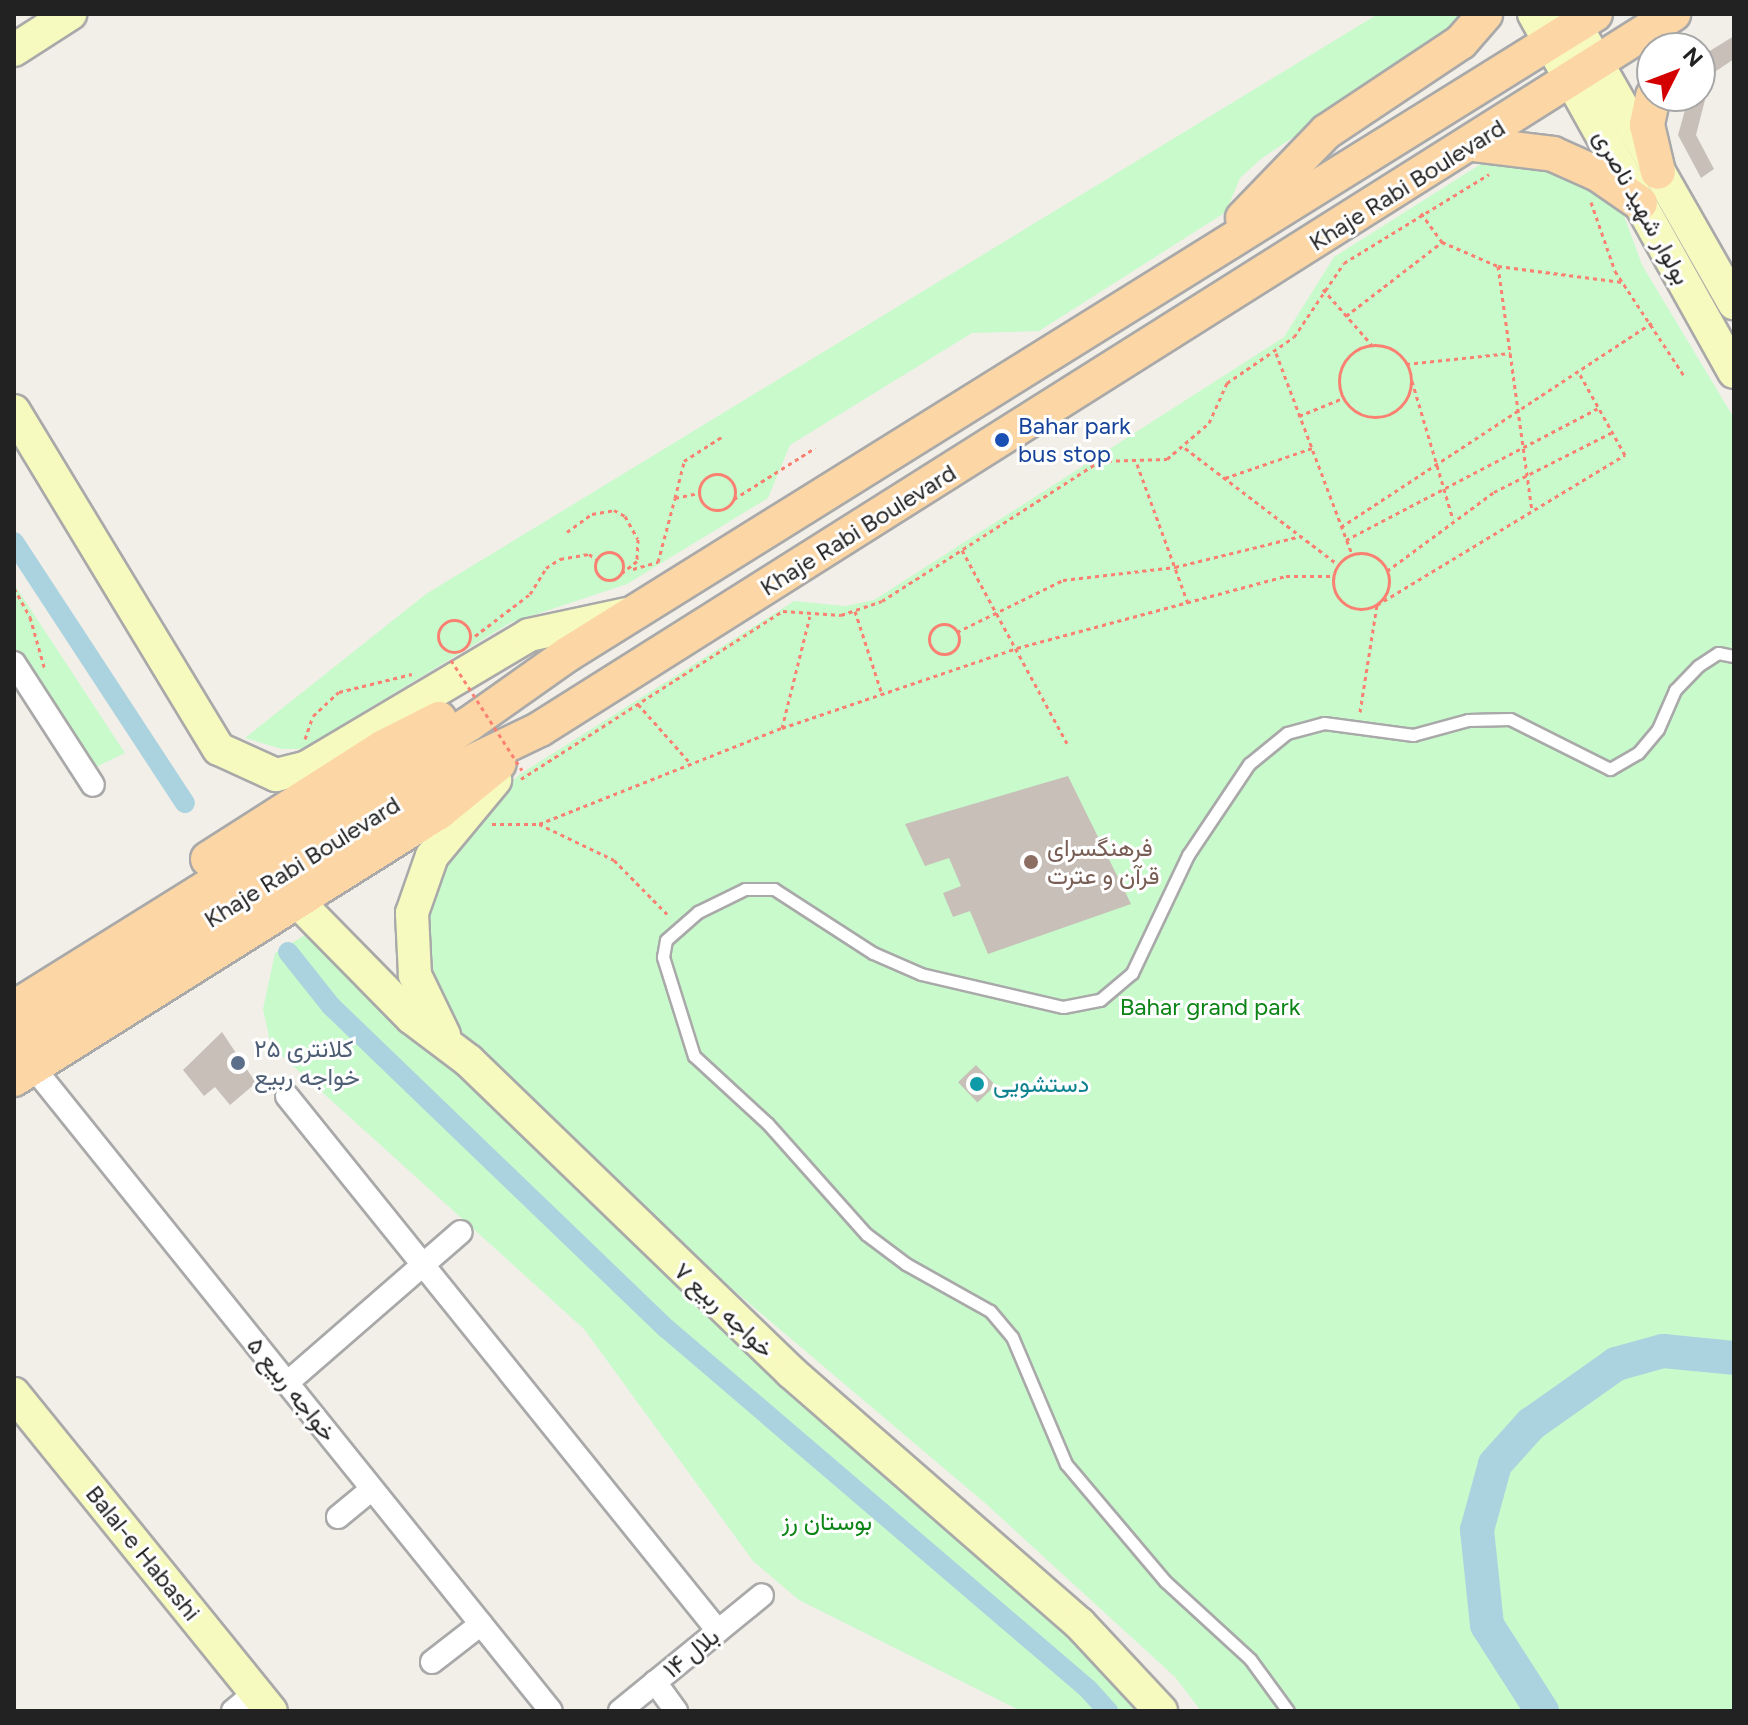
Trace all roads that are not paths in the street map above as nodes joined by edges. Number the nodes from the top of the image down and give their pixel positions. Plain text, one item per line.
1 (70, 14) edge
2 (1485, 14) edge
3 (1673, 14) edge
4 (1565, 22) edge
5 (14, 50) edge
6 (1584, 72) junction
7 (1650, 112) edge
8 (1472, 144) junction
9 (1658, 172) junction
10 (1640, 203) junction
11 (1206, 256) junction
12 (1734, 303) edge
13 (1734, 372) edge
14 (14, 411) edge
15 (634, 613) junction
16 (1734, 656) edge
17 (16, 669) edge
18 (540, 729) junction
19 (93, 785) dead end
20 (296, 900) junction
21 (21, 1031) edge
22 (469, 1061) junction
23 (287, 1096) dead end
24 (461, 1232) dead end
25 (423, 1267) junction
26 (287, 1383) junction
27 (14, 1394) edge
28 (372, 1489) junction
29 (338, 1517) dead end
30 (762, 1595) dead end
31 (481, 1624) junction
32 (718, 1631) junction
33 (432, 1662) dead end
34 (655, 1682) junction
35 (253, 1705) edge
36 (551, 1711) edge
37 (620, 1711) edge
38 (676, 1711) edge
39 (1161, 1711) edge
40 (1288, 1711) edge

1 - 5 street
2 - 11 main road
3 - 6 main road, Khaje Rabi Boulevard
4 - 6 street, بولوار شهید ناصری
4 - 11 main road, Khaje Rabi Boulevard
6 - 8 main road, Khaje Rabi Boulevard
6 - 9 street, بولوار شهید ناصری
6 - 10 street, بولوار شهید ناصری
7 - 9 main road
8 - 10 main road
8 - 18 main road, Khaje Rabi Boulevard
9 - 12 street, بولوار شهید ناصری
10 - 13 street, بولوار شهید ناصری
11 - 15 main road, Khaje Rabi Boulevard
14 - 15 street
15 - 21 main road, Khaje Rabi Boulevard
16 - 40 lane
17 - 19 street
18 - 20 main road
18 - 21 main road, Khaje Rabi Boulevard
18 - 22 street
20 - 21 main road
20 - 22 street, خواجه ربیع ۷
21 - 26 street, خواجه ربیع ۵
22 - 39 street, خواجه ربیع ۷
23 - 25 street
24 - 25 street
25 - 26 street
25 - 32 street
26 - 28 street, خواجه ربیع ۵
27 - 35 street, Balal-e Habashi
28 - 29 street
28 - 31 street, خواجه ربیع ۵
30 - 32 street, بلال ۱۴
31 - 33 street
31 - 36 street, خواجه ربیع ۵
32 - 34 street, بلال ۱۴
34 - 37 street, بلال ۱۴
34 - 38 street

